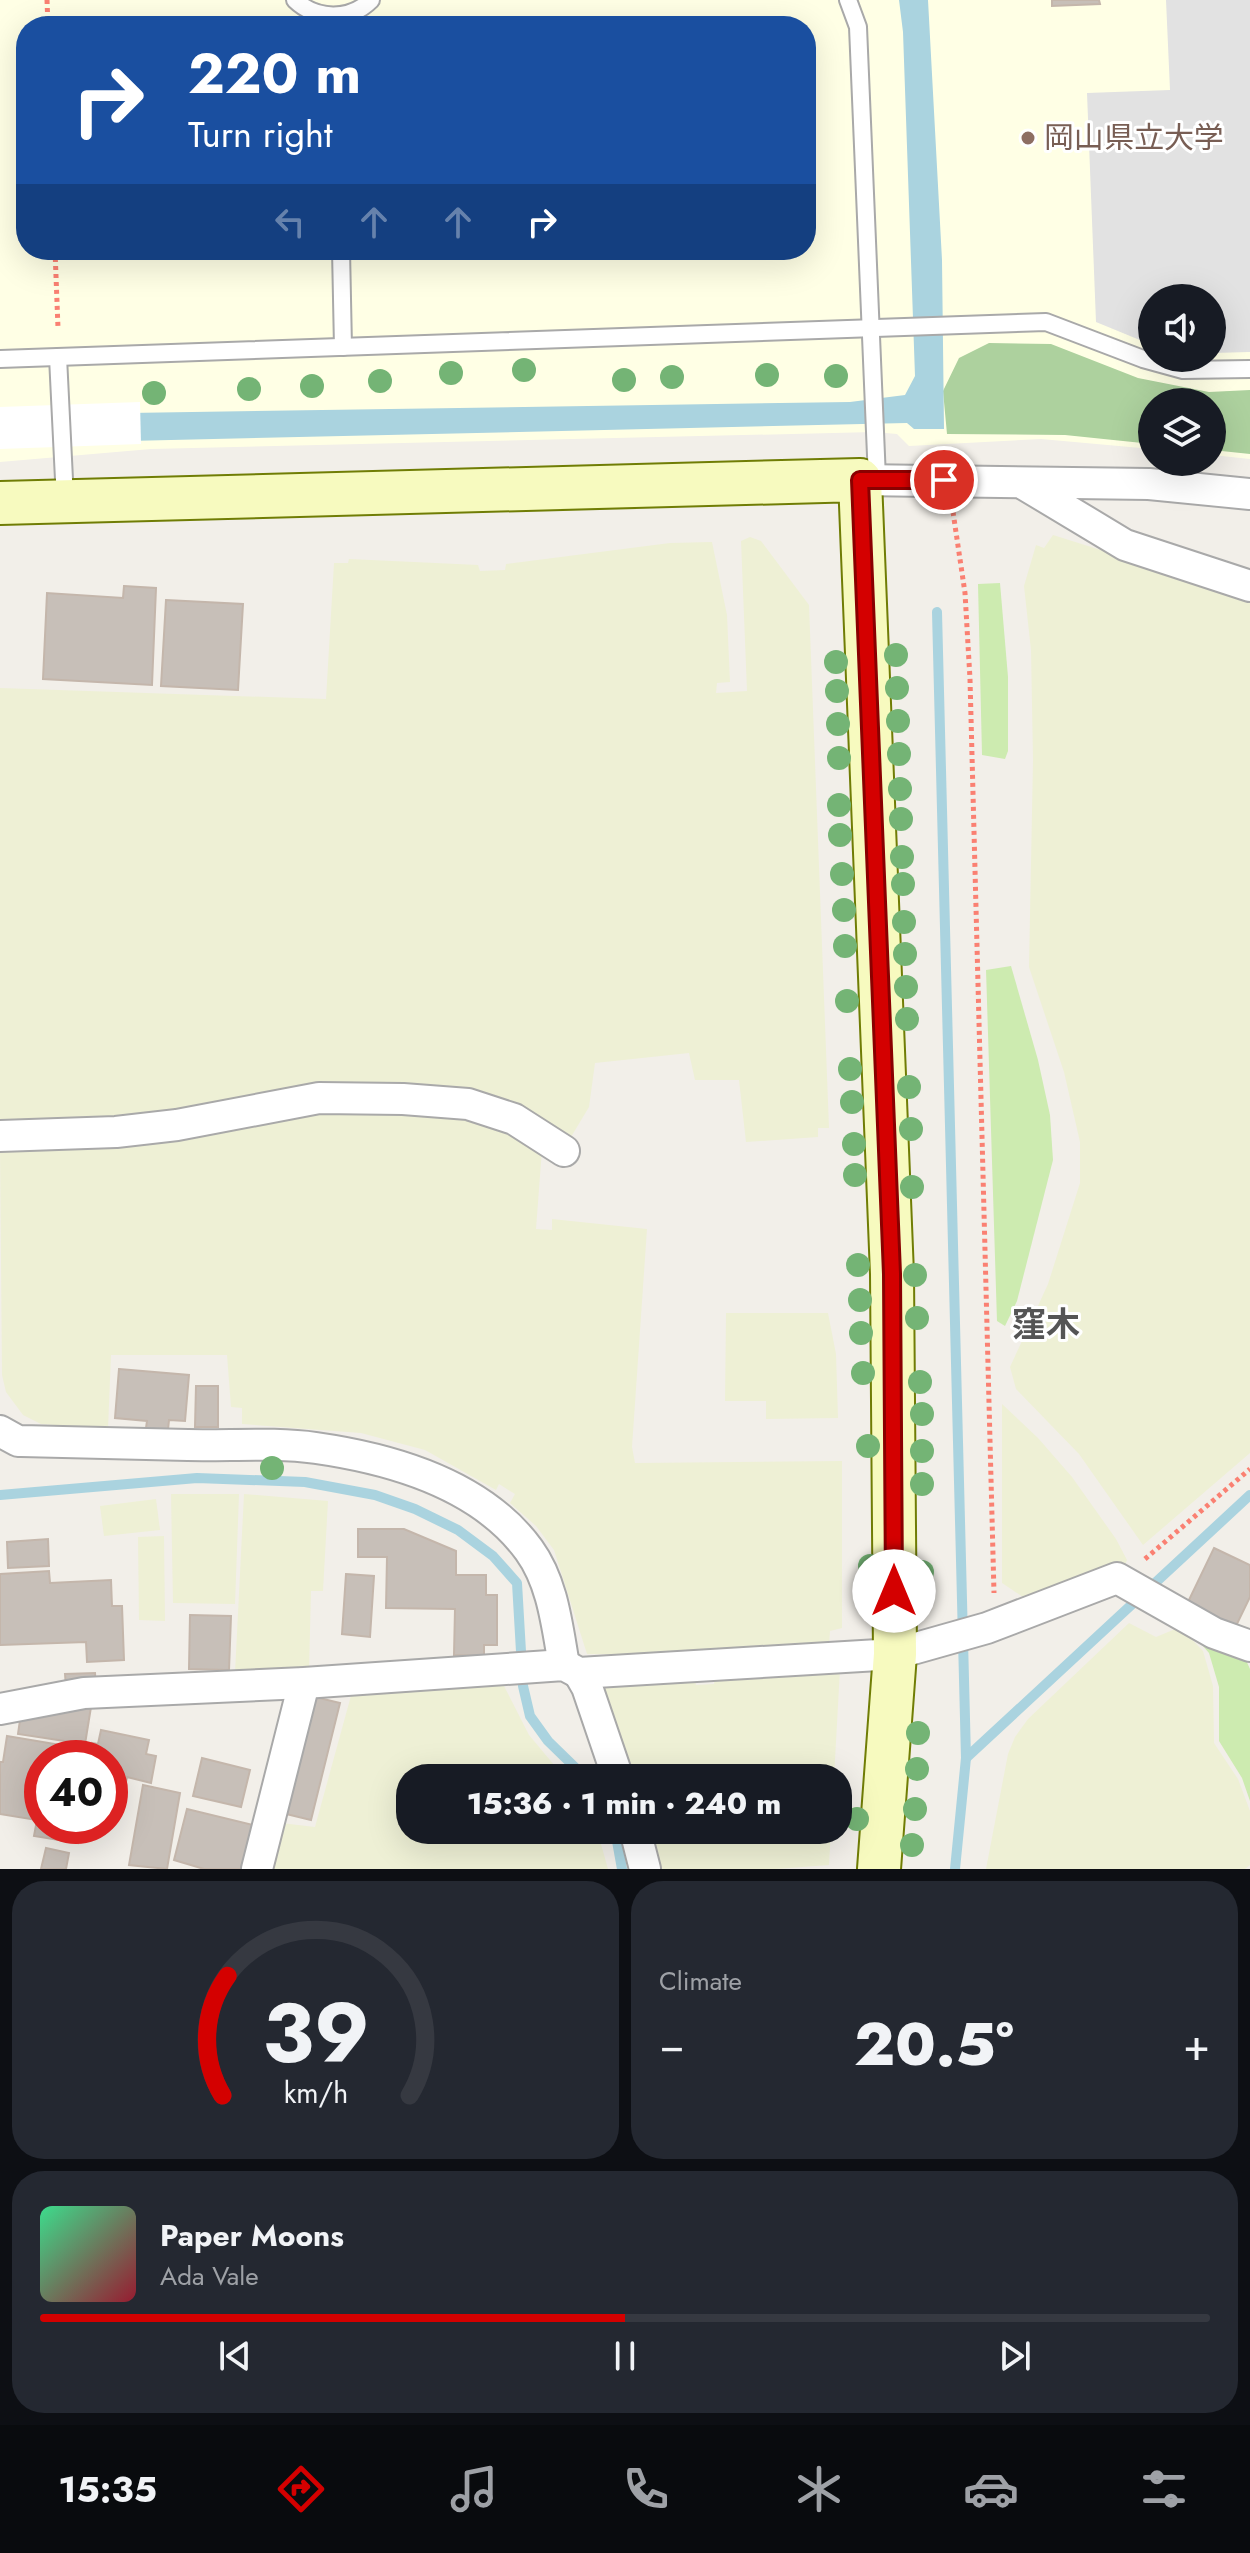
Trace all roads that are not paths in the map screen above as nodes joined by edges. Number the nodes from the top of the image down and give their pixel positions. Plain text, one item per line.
1 (295, 0) edge
2 (371, 0) edge
3 (848, 0) edge
4 (323, 16) edge
5 (345, 16) edge
6 (341, 260) edge
7 (870, 327) junction
8 (343, 347) junction
9 (58, 357) junction
10 (0, 359) edge
11 (1250, 369) edge
12 (868, 479) junction
13 (1021, 482) junction
14 (1250, 494) edge
15 (65, 500) junction
16 (0, 503) edge
17 (1250, 586) edge
18 (0, 1136) edge
19 (564, 1151) dead end
20 (0, 1431) edge
21 (1250, 1646) edge
22 (895, 1654) junction
23 (571, 1669) junction
24 (304, 1683) junction
25 (0, 1709) edge
26 (613, 1764) edge
27 (639, 1844) edge
28 (257, 1869) edge
29 (645, 1869) edge
30 (879, 1869) edge

1 - 4 lane
2 - 5 lane
3 - 7 lane
6 - 8 lane
7 - 8 lane
7 - 11 lane
7 - 12 lane
8 - 9 lane
9 - 10 lane
9 - 15 lane
12 - 13 street
12 - 15 street
12 - 22 street
13 - 14 street
13 - 17 street
15 - 16 street
18 - 19 street
20 - 23 street
21 - 22 street
22 - 23 street
22 - 30 street
23 - 24 street
23 - 26 street
24 - 25 street
24 - 28 street
27 - 29 street

